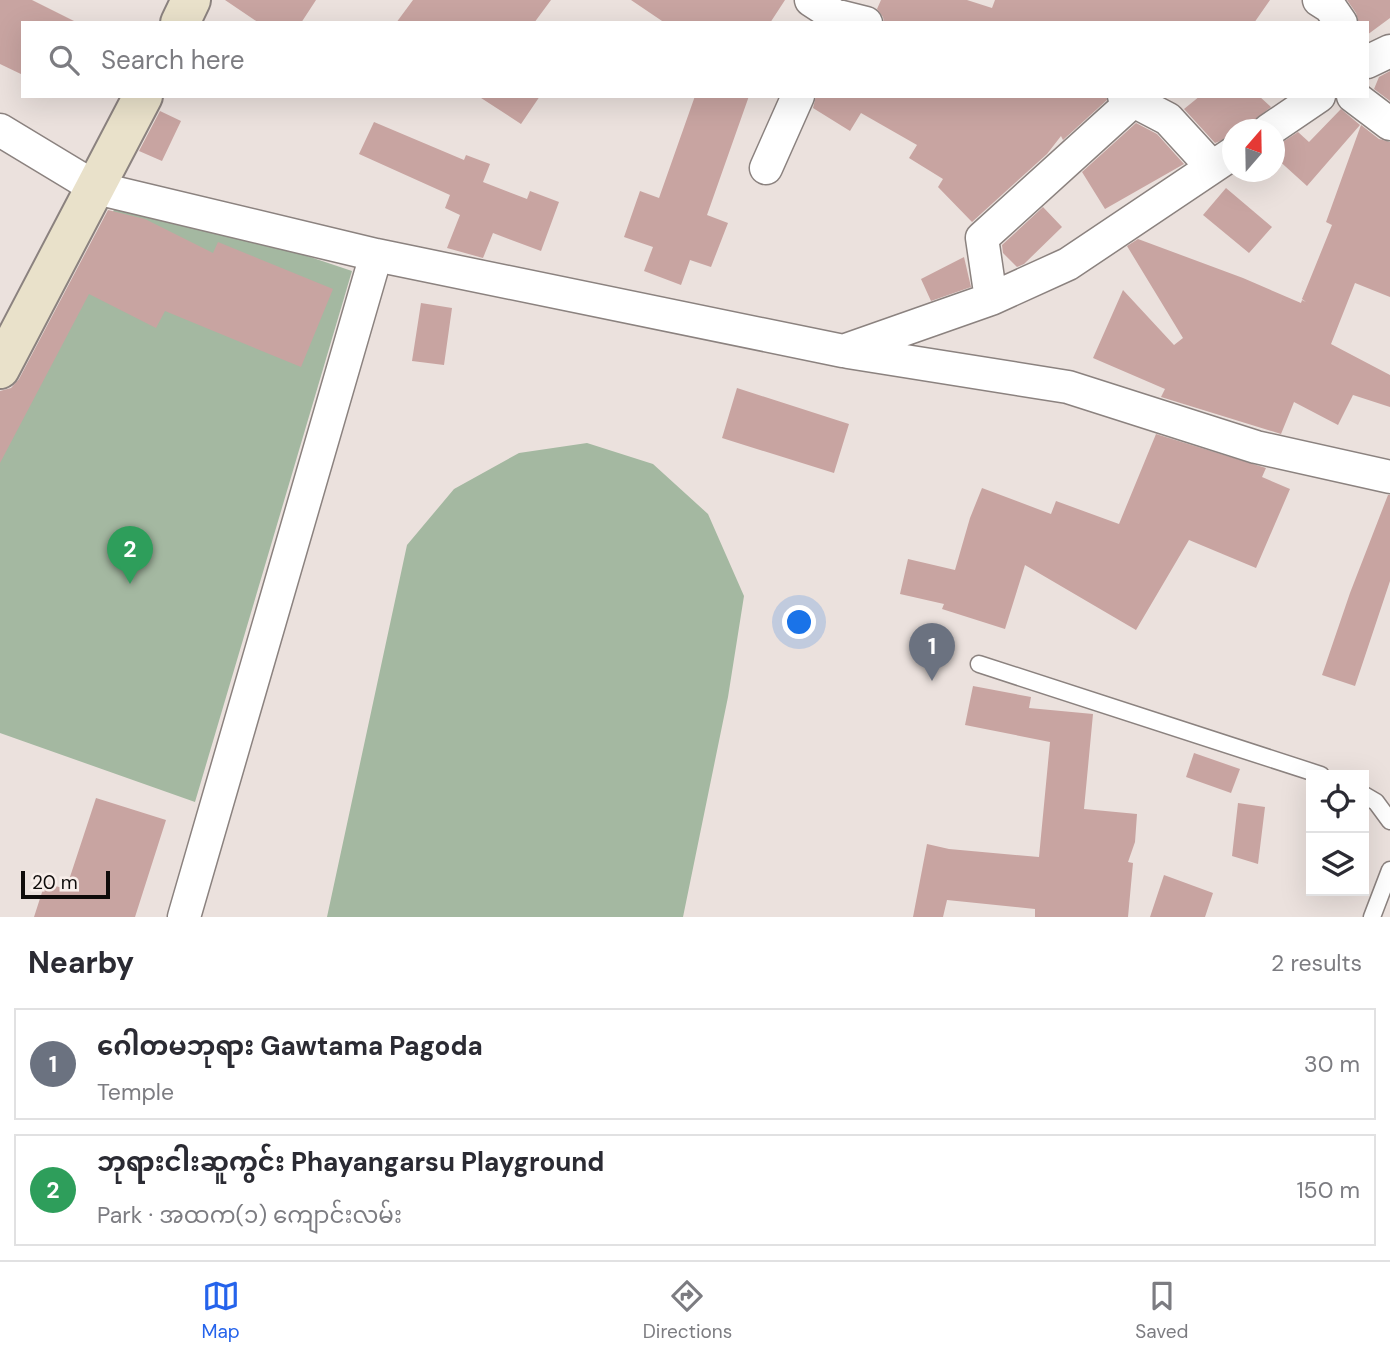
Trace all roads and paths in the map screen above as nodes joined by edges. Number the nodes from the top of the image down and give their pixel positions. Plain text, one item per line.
1 (191, 0) edge
2 (1320, 0) edge
3 (825, 13) edge
4 (181, 21) edge
5 (858, 21) edge
6 (1340, 21) edge
7 (1390, 51) edge
8 (1369, 61) edge
9 (142, 98) edge
10 (797, 98) edge
11 (1316, 98) edge
12 (1356, 98) edge
13 (1128, 99) edge
14 (1285, 119) edge
15 (1390, 124) edge
16 (0, 130) edge
17 (1222, 160) edge
18 (766, 168) dead end
19 (96, 188) junction
20 (376, 255) junction
21 (991, 299) junction
22 (843, 351) junction
23 (0, 369) edge
24 (1390, 477) edge
25 (979, 664) dead end
26 (1306, 770) edge
27 (1369, 798) edge
28 (1390, 821) edge
29 (1390, 870) edge
30 (184, 917) edge
31 (1372, 917) edge

1 - 4 main road
2 - 6 street
3 - 5 street
7 - 8 street
9 - 19 main road
10 - 18 street
11 - 14 street
12 - 15 street
13 - 17 street
13 - 21 street
16 - 19 street
17 - 21 street
19 - 20 street
19 - 23 main road
20 - 22 street
20 - 30 street
21 - 22 street
22 - 24 street
25 - 26 lane
27 - 28 lane
29 - 31 lane

